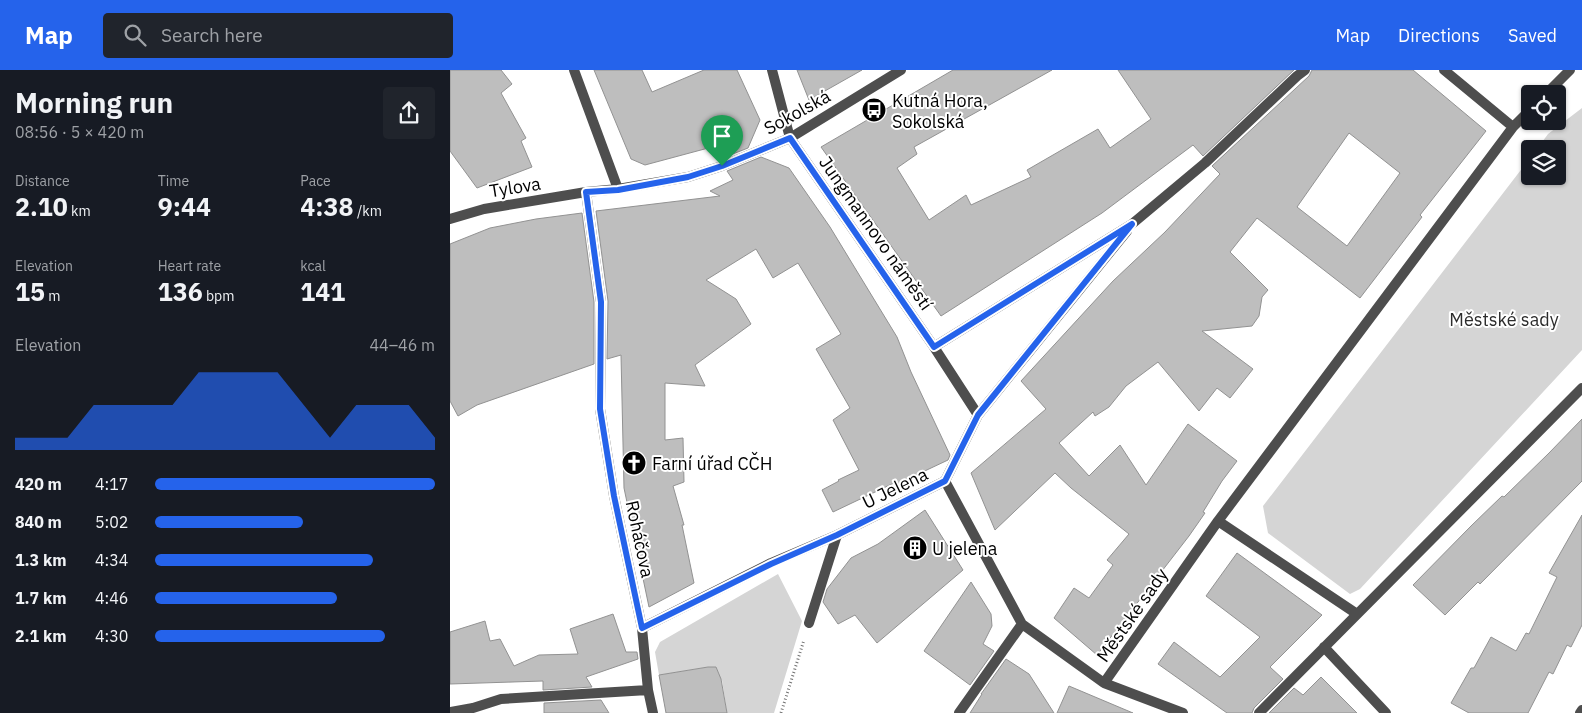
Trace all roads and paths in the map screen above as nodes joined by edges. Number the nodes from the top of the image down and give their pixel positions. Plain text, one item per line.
1 (574, 70) edge
2 (772, 70) edge
3 (901, 70) edge
4 (1305, 70) edge
5 (1444, 70) edge
6 (1570, 70) edge
7 (1555, 85) edge
8 (1521, 118) edge
9 (1513, 126) junction
10 (790, 138) junction
11 (618, 190) junction
12 (586, 192) junction
13 (450, 219) edge
14 (1132, 224) junction
15 (934, 347) junction
16 (1582, 388) edge
17 (978, 415) junction
18 (945, 481) junction
19 (1218, 521) junction
20 (837, 535) junction
21 (1357, 614) junction
22 (809, 623) joint
23 (1022, 624) junction
24 (642, 628) junction
25 (1324, 647) junction
26 (1104, 683) junction
27 (648, 690) junction
28 (473, 711) edge
29 (450, 712) edge
30 (653, 713) edge
31 (781, 713) edge
32 (959, 713) edge
33 (1183, 713) edge
34 (1259, 713) edge
35 (1386, 713) edge

1 - 11 street
2 - 10 street, Jungmannovo náměstí
3 - 10 street, Sokolská
4 - 14 street
5 - 9 street
6 - 7 street
8 - 9 street, Městské sady
9 - 19 street, Městské sady
10 - 11 street, Sokolská
10 - 15 street, Jungmannovo náměstí
11 - 12 street, Sokolská
12 - 13 street, Tylova
12 - 24 street, Roháčova
14 - 15 street
14 - 17 street
15 - 17 street, Jungmannovo náměstí
16 - 21 street
17 - 18 street
18 - 20 street, U Jelena
18 - 23 street, U Jelena
19 - 21 street
19 - 26 street, Městské sady
20 - 22 street
20 - 24 street, U Jelena
21 - 25 street
22 - 31 path
23 - 26 street, U Jelena
23 - 32 street
24 - 27 street, Roháčova
25 - 34 street
25 - 35 street
26 - 33 street, Městské sady
27 - 28 street
27 - 30 street, Roháčova
28 - 29 street

